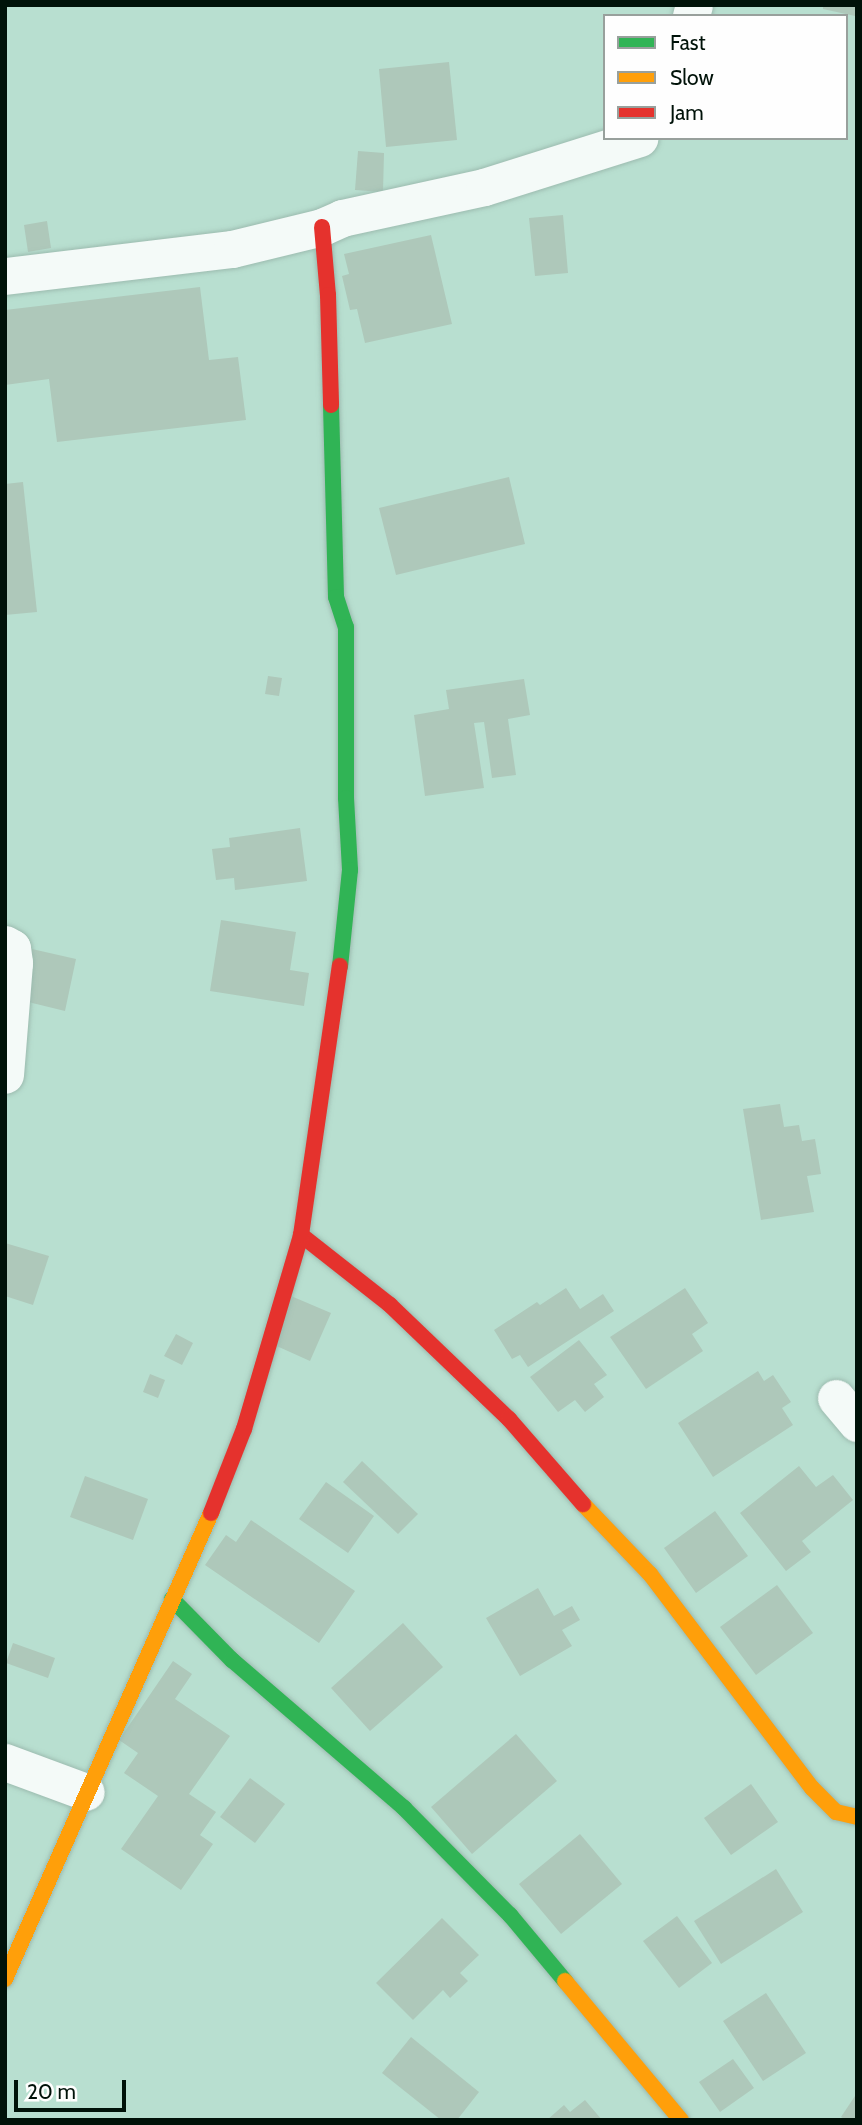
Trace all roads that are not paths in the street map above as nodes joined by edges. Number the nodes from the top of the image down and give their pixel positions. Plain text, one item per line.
1 (633, 140) edge
2 (322, 227) junction
3 (5, 276) edge
4 (5, 944) edge
5 (5, 1075) edge
6 (301, 1235) junction
7 (172, 1599) junction
8 (5, 1762) edge
9 (86, 1792) junction
10 (857, 1817) edge
11 (5, 1979) edge
12 (681, 2120) edge

1 - 2 street
2 - 3 street
2 - 6 street
4 - 5 street
6 - 7 street
6 - 10 street
7 - 9 street
7 - 12 street
8 - 9 street
9 - 11 street

